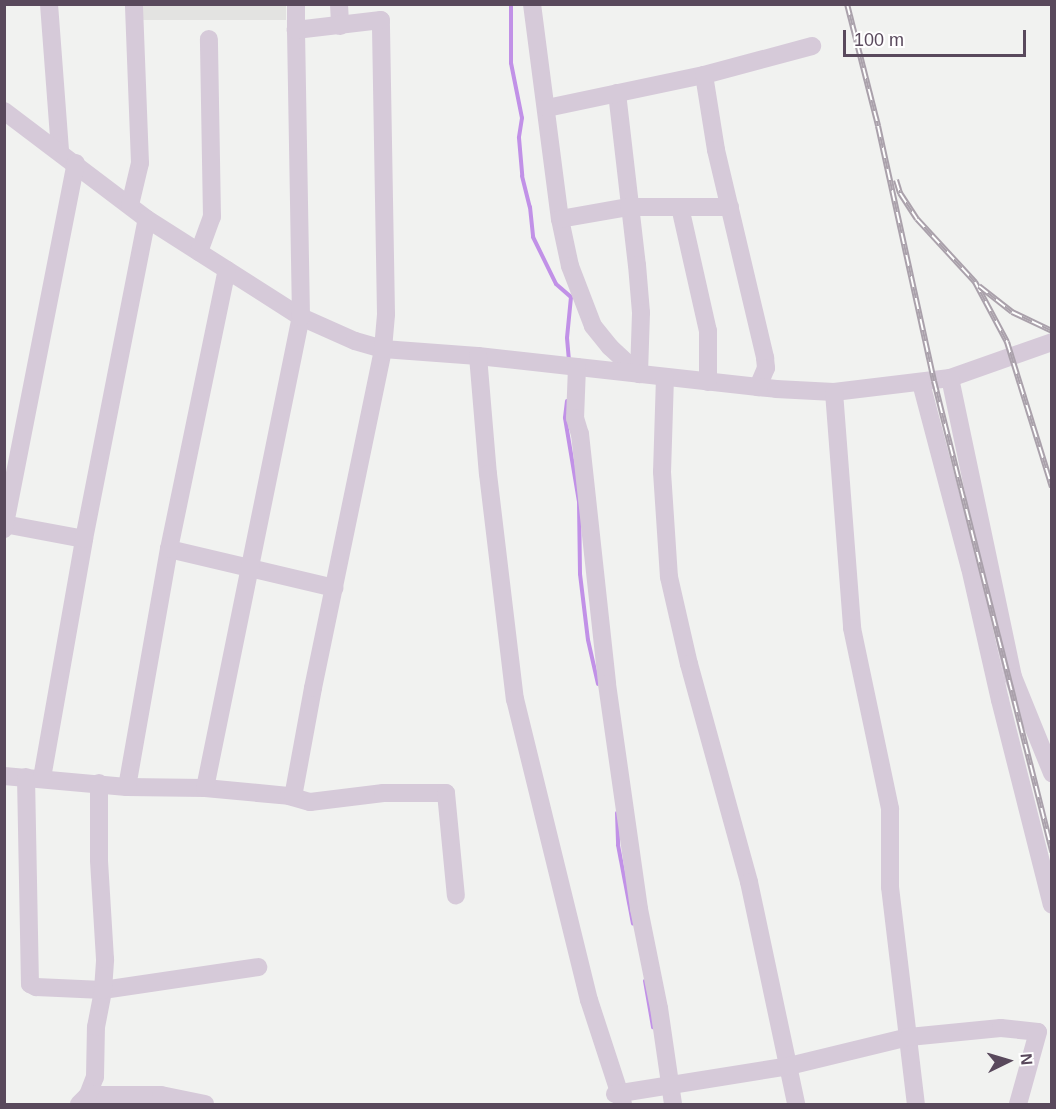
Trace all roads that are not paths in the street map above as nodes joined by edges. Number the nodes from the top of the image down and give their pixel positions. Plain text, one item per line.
1 (49, 4) edge
2 (134, 4) edge
3 (296, 4) edge
4 (339, 4) edge
5 (532, 4) edge
6 (340, 26) junction
7 (296, 30) junction
8 (209, 39) dead end
9 (812, 46) dead end
10 (704, 75) junction
11 (617, 93) junction
12 (547, 108) junction
13 (4, 111) edge
14 (60, 151) junction
15 (76, 163) junction
16 (130, 205) junction
17 (629, 207) junction
18 (680, 207) junction
19 (730, 207) junction
20 (147, 219) junction
21 (560, 219) junction
22 (199, 252) junction
23 (227, 270) junction
24 (301, 317) junction
25 (1052, 342) edge
26 (383, 349) junction
27 (478, 356) junction
28 (578, 368) junction
29 (639, 374) junction
30 (665, 377) junction
31 (950, 378) junction
32 (708, 382) junction
33 (921, 383) junction
34 (758, 387) junction
35 (834, 392) junction
36 (5, 526) edge
37 (84, 539) junction
38 (170, 549) junction
39 (249, 567) junction
40 (334, 588) junction
41 (1052, 773) edge
42 (4, 776) edge
43 (34, 778) junction
44 (99, 783) junction
45 (127, 787) junction
46 (205, 788) junction
47 (293, 797) junction
48 (456, 896) dead end
49 (1052, 905) edge
50 (258, 967) dead end
51 (103, 990) junction
52 (909, 1037) junction
53 (789, 1066) junction
54 (670, 1086) junction
55 (620, 1098) edge
56 (83, 1100) edge
57 (205, 1104) edge
58 (673, 1104) edge
59 (796, 1104) edge
60 (916, 1104) edge
61 (1018, 1104) edge

1 - 14 street
2 - 16 street
3 - 7 street
4 - 6 street
5 - 12 street
6 - 7 street
6 - 26 street
7 - 24 street
8 - 22 street
9 - 10 street
10 - 11 street
10 - 19 street
11 - 12 street
11 - 17 street
12 - 21 street
13 - 14 street
14 - 15 street
15 - 16 street
15 - 36 street
16 - 20 street
17 - 18 street
17 - 21 street
17 - 29 street
18 - 19 street
18 - 32 street
19 - 34 street
20 - 22 street
20 - 37 street
21 - 29 street
22 - 23 street
23 - 24 street
23 - 38 street
24 - 26 street
24 - 39 street
25 - 31 street
26 - 27 street
26 - 40 street
27 - 28 street
27 - 55 street
28 - 29 street
28 - 54 street
29 - 30 street
30 - 32 street
30 - 53 street
31 - 33 street
31 - 41 street
32 - 34 street
33 - 35 street
33 - 49 street
34 - 35 street
35 - 52 street
36 - 37 street
37 - 43 street
38 - 39 street
38 - 45 street
39 - 40 street
39 - 46 street
40 - 47 street
42 - 43 street
43 - 44 street
43 - 51 street
44 - 45 street
44 - 51 street
45 - 46 street
46 - 47 street
47 - 48 street
50 - 51 street
51 - 56 street
52 - 53 street
52 - 60 street
52 - 61 street
53 - 54 street
53 - 59 street
54 - 55 street
54 - 58 street
56 - 57 street

